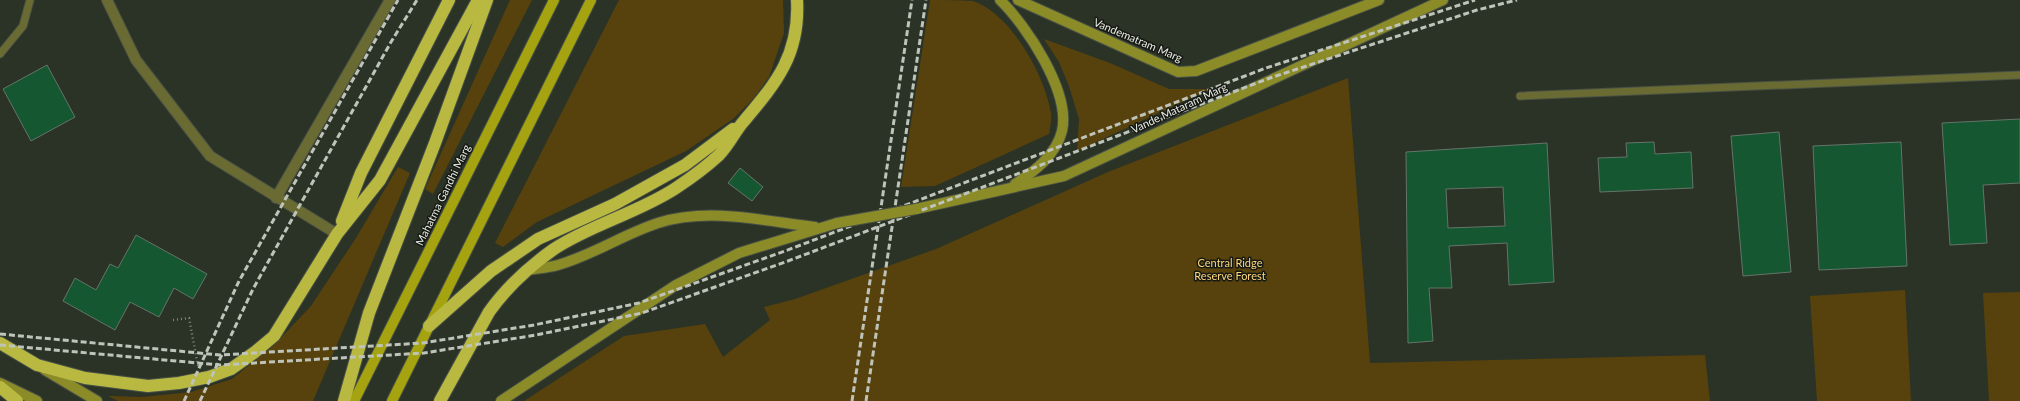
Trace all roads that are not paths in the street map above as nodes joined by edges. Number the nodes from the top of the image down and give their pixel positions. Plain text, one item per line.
1 (30, 0) edge
2 (107, 0) edge
3 (390, 0) edge
4 (449, 0) edge
5 (478, 0) edge
6 (487, 0) edge
7 (554, 0) edge
8 (591, 0) edge
9 (797, 0) edge
10 (1000, 0) edge
11 (1018, 0) edge
12 (1379, 0) edge
13 (1443, 0) edge
14 (0, 54) edge
15 (2020, 75) edge
16 (1520, 96) dead end
17 (744, 121) junction
18 (1008, 188) junction
19 (276, 198) junction
20 (819, 228) junction
21 (337, 234) junction
22 (528, 270) junction
23 (429, 326) junction
24 (0, 343) edge
25 (37, 365) junction
26 (0, 383) edge
27 (0, 387) edge
28 (17, 401) edge
29 (36, 401) edge
30 (97, 401) edge
31 (344, 401) edge
32 (354, 401) edge
33 (392, 401) edge
34 (440, 401) edge
35 (501, 401) edge

1 - 14 lane
2 - 19 street
3 - 19 street
4 - 21 highway
5 - 21 highway
6 - 31 highway
7 - 32 main road, Mahatma Gandhi Marg
8 - 23 main road
9 - 17 highway
10 - 18 main road
11 - 12 main road, Vandematram Marg
13 - 18 main road, Vande Mataram Marg
15 - 16 lane
17 - 22 highway
17 - 23 highway
18 - 20 main road, Vande Mataram Marg, bridge
19 - 21 street
20 - 22 main road
20 - 35 main road
21 - 25 highway
22 - 34 highway
23 - 33 main road
24 - 25 highway
25 - 30 main road
26 - 29 main road
27 - 28 highway

